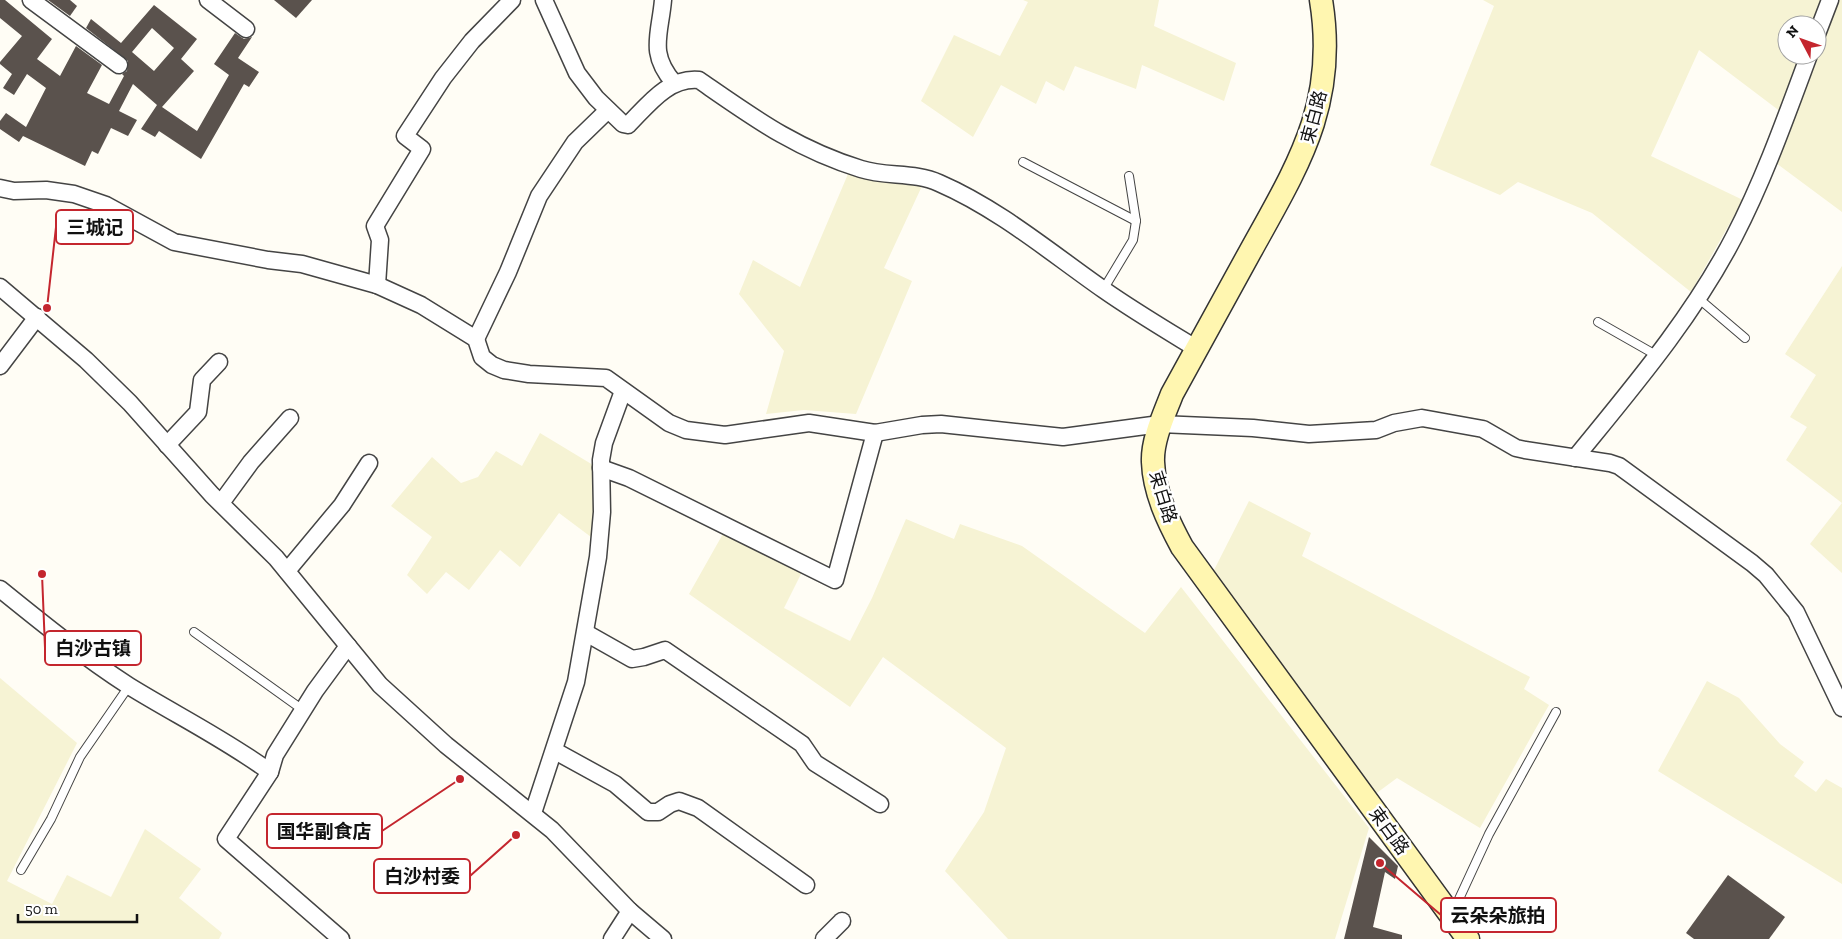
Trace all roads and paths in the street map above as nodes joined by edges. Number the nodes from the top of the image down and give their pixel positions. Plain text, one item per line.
1 (31, 0) edge
2 (208, 0) edge
3 (512, 0) edge
4 (544, 0) edge
5 (663, 0) edge
6 (1321, 0) edge
7 (1830, 0) edge
8 (1824, 15) edge
9 (246, 29) dead end
10 (119, 65) dead end
11 (1805, 65) edge
12 (674, 83) junction
13 (608, 110) junction
14 (1023, 162) dead end
15 (1129, 176) dead end
16 (0, 188) edge
17 (1136, 221) junction
18 (377, 285) junction
19 (0, 287) edge
20 (1103, 290) junction
21 (1698, 298) junction
22 (37, 317) junction
23 (1598, 322) dead end
24 (1745, 338) dead end
25 (476, 339) junction
26 (1197, 349) junction
27 (1656, 355) junction
28 (219, 362) dead end
29 (0, 366) edge
30 (623, 391) junction
31 (290, 418) dead end
32 (1160, 424) junction
33 (875, 433) junction
34 (167, 445) junction
35 (1575, 458) junction
36 (369, 463) dead end
37 (601, 468) junction
38 (221, 503) junction
39 (287, 572) junction
40 (0, 589) edge
41 (194, 632) dead end
42 (586, 633) junction
43 (348, 646) junction
44 (129, 686) junction
45 (1842, 708) edge
46 (303, 710) junction
47 (1556, 712) dead end
48 (555, 751) junction
49 (270, 772) junction
50 (880, 804) dead end
51 (533, 813) junction
52 (21, 870) dead end
53 (806, 885) dead end
54 (630, 911) junction
55 (1451, 916) junction
56 (842, 921) dead end
57 (341, 939) edge
58 (612, 939) edge
59 (663, 939) edge
60 (824, 939) edge
61 (1468, 939) edge

1 - 10 street
2 - 9 street
3 - 18 street
4 - 13 street
5 - 12 street
6 - 26 main road, 束白路
7 - 8 street
11 - 21 street
12 - 13 street
12 - 20 street
13 - 25 street
14 - 17 lane
15 - 17 lane
16 - 18 street
17 - 20 lane
18 - 25 street
19 - 22 street
20 - 26 street
21 - 24 lane
21 - 27 street
22 - 29 street
22 - 34 street
23 - 27 lane
25 - 30 street
26 - 32 main road, 束白路
27 - 35 street
28 - 34 street
30 - 33 street
30 - 37 street
31 - 38 street
32 - 33 street
32 - 35 street
32 - 55 main road, 束白路
33 - 37 street
34 - 38 street
35 - 45 street
36 - 39 street
37 - 42 street
38 - 39 street
39 - 43 street
40 - 44 street
41 - 46 lane
42 - 48 street
42 - 50 street
43 - 46 street
43 - 51 street
44 - 49 street
44 - 52 lane
46 - 49 street
47 - 55 lane
48 - 51 street
48 - 53 street
49 - 57 street
51 - 54 street
54 - 58 street
54 - 59 street
55 - 61 main road, 束白路
56 - 60 street

